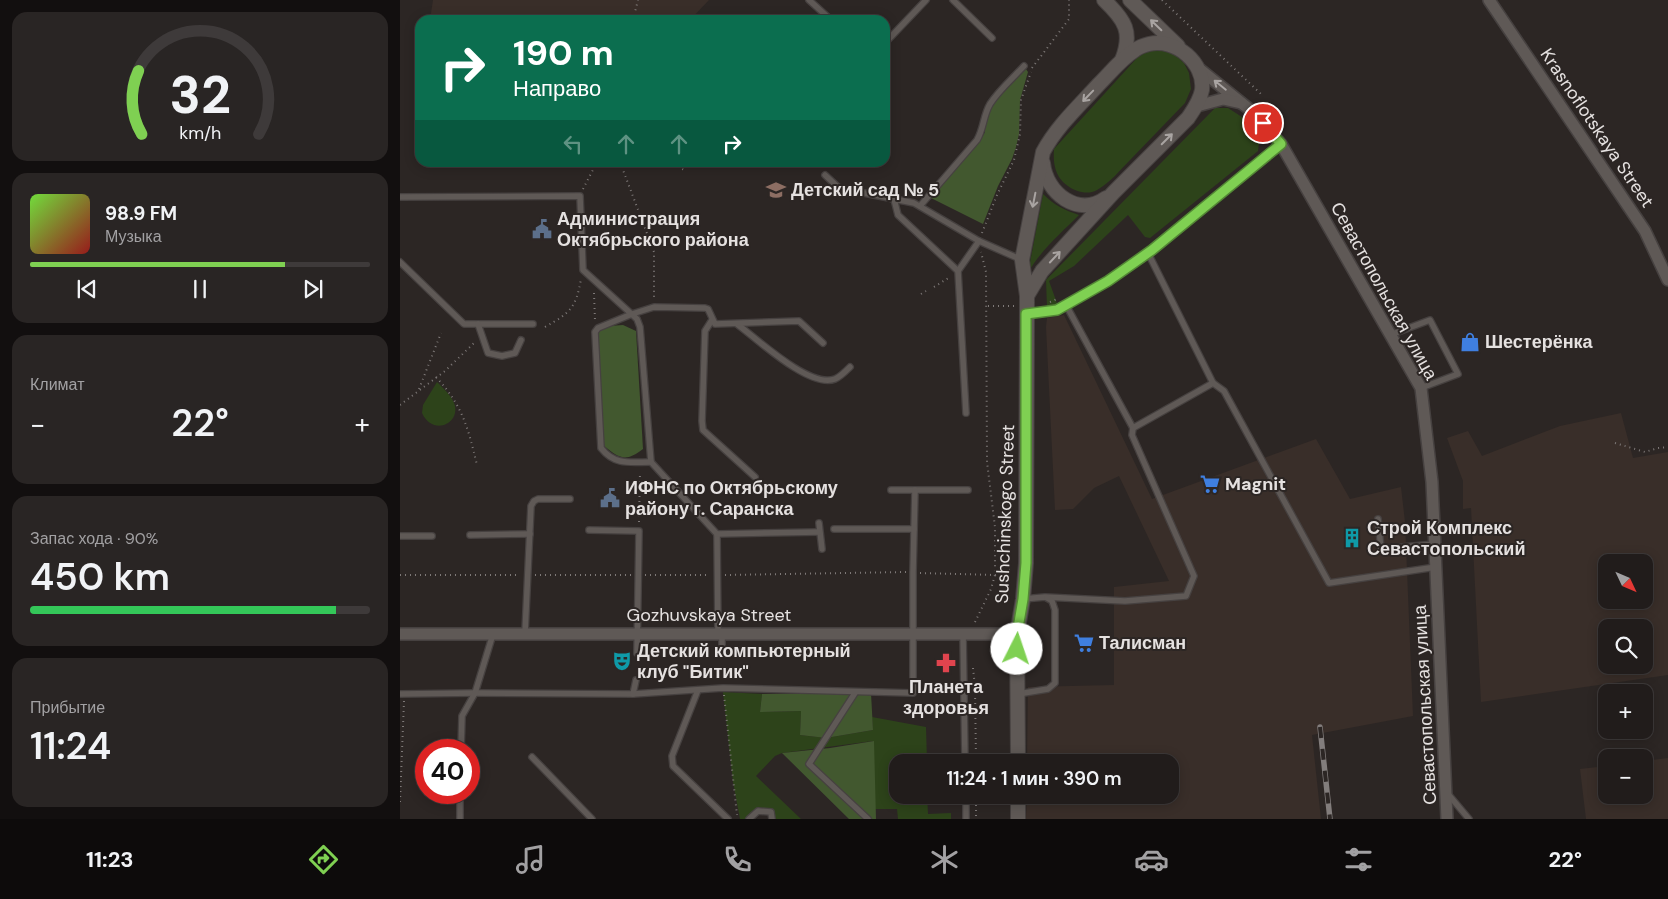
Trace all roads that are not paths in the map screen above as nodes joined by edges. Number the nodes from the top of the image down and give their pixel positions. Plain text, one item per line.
1 (809, 0) edge
2 (926, 0) edge
3 (953, 0) edge
4 (1104, 0) edge
5 (1130, 0) edge
6 (1489, 0) edge
7 (826, 15) edge
8 (890, 38) edge
9 (992, 38) dead end
10 (1182, 50) junction
11 (1122, 60) junction
12 (1024, 66) dead end
13 (1197, 67) junction
14 (1242, 104) junction
15 (1197, 106) junction
16 (1281, 144) junction
17 (1043, 152) junction
18 (825, 175) dead end
19 (1113, 193) junction
20 (400, 197) edge
21 (894, 199) junction
22 (920, 206) junction
23 (979, 241) junction
24 (1148, 253) junction
25 (1022, 260) junction
26 (400, 262) edge
27 (958, 272) junction
28 (1668, 280) edge
29 (1027, 296) junction
30 (1066, 305) junction
31 (632, 314) junction
32 (1026, 314) junction
33 (712, 320) junction
34 (478, 324) junction
35 (533, 324) dead end
36 (737, 324) junction
37 (1390, 335) junction
38 (521, 340) dead end
39 (823, 344) dead end
40 (850, 367) dead end
41 (1213, 384) junction
42 (1421, 388) junction
43 (966, 413) dead end
44 (1133, 428) junction
45 (652, 462) junction
46 (755, 477) dead end
47 (891, 490) dead end
48 (915, 490) junction
49 (968, 490) dead end
50 (570, 499) dead end
51 (1378, 519) dead end
52 (819, 523) dead end
53 (914, 528) junction
54 (834, 529) dead end
55 (590, 530) dead end
56 (819, 532) junction
57 (530, 534) junction
58 (717, 534) junction
59 (470, 535) dead end
60 (400, 536) edge
61 (432, 536) dead end
62 (1435, 544) junction
63 (822, 549) dead end
64 (1436, 568) junction
65 (1045, 597) junction
66 (1023, 599) junction
67 (525, 633) junction
68 (638, 633) junction
69 (720, 633) junction
70 (914, 633) junction
71 (966, 633) junction
72 (400, 634) edge
73 (493, 634) junction
74 (1017, 634) junction
75 (637, 653) dead end
76 (722, 653) dead end
77 (636, 680) dead end
78 (723, 681) dead end
79 (723, 688) junction
80 (698, 690) junction
81 (475, 693) junction
82 (855, 693) junction
83 (402, 694) edge
84 (634, 694) junction
85 (1017, 694) junction
86 (461, 739) edge
87 (965, 754) edge
88 (1018, 754) edge
89 (532, 757) dead end
90 (1446, 792) junction
91 (460, 804) edge
92 (966, 804) edge
93 (1018, 804) edge
94 (460, 819) edge
95 (592, 819) edge
96 (728, 819) edge
97 (749, 819) edge
98 (772, 819) edge
99 (868, 819) edge
100 (966, 819) edge
101 (1018, 819) edge
102 (1447, 819) edge
103 (1469, 819) edge

1 - 7 lane
2 - 8 lane
3 - 9 lane
4 - 11 street
10 -> 5 street
6 - 28 street, Krasnoflotskaya Street
10 - 11 street
10 - 13 street
11 -> 17 street
12 - 22 lane
14 -> 13 street, Севастопольская улица
13 - 15 street
14 - 15 street
14 - 16 street, Севастопольская улица
19 -> 15 street
16 - 24 lane
16 - 37 street, Севастопольская улица
17 - 19 street
17 -> 25 street, Sushchinskogo Street
18 - 21 lane
29 -> 19 street
20 - 31 lane
21 - 22 lane
21 - 27 lane
22 - 23 lane
23 - 25 lane
23 - 27 lane
24 - 30 lane
24 - 41 lane
25 - 29 street, Sushchinskogo Street
26 - 34 lane
27 - 43 lane
29 - 32 street, Sushchinskogo Street
30 - 32 lane
30 - 44 lane
31 - 33 lane
31 - 45 lane
31 - 45 lane
32 - 66 street, Sushchinskogo Street
33 - 36 lane
33 - 46 lane
34 - 35 lane
34 - 38 lane
36 - 39 lane
36 - 40 lane
37 - 42 street, Севастопольская улица
37 - 42 lane
41 - 44 lane
41 - 64 lane
42 - 62 street, Севастопольская улица
44 - 65 lane
45 - 58 lane
47 - 48 lane
48 - 49 lane
48 - 53 lane
50 - 57 lane
51 - 62 lane
52 - 56 lane
53 - 54 lane
53 - 70 lane
55 - 68 lane
56 - 58 lane
56 - 63 lane
57 - 59 lane
57 - 67 lane
58 - 69 lane
60 - 61 lane
62 - 64 street, Севастопольская улица
64 - 90 street, Севастопольская улица
65 - 66 lane
65 - 85 lane
66 - 74 street, Sushchinskogo Street
67 - 68 street, Gozhuvskaya Street
67 - 73 street, Gozhuvskaya Street
68 - 69 street, Gozhuvskaya Street
68 - 75 lane
69 - 70 street, Gozhuvskaya Street
69 - 76 lane
70 - 71 street, Gozhuvskaya Street
70 - 82 lane
71 - 74 street, Gozhuvskaya Street
71 - 87 lane
72 - 73 street, Gozhuvskaya Street
73 - 81 lane
74 - 85 street, Sushchinskogo Street
77 - 84 lane
78 - 79 lane
79 - 80 lane
79 - 82 lane
80 - 84 lane
80 - 96 lane
81 - 83 lane
81 - 84 lane
81 - 86 lane
82 - 99 lane
85 - 88 street, Sushchinskogo Street
89 - 95 lane
90 - 102 street, Севастопольская улица
90 - 103 lane
91 - 94 lane
92 - 100 lane
93 - 101 street
97 - 98 lane

